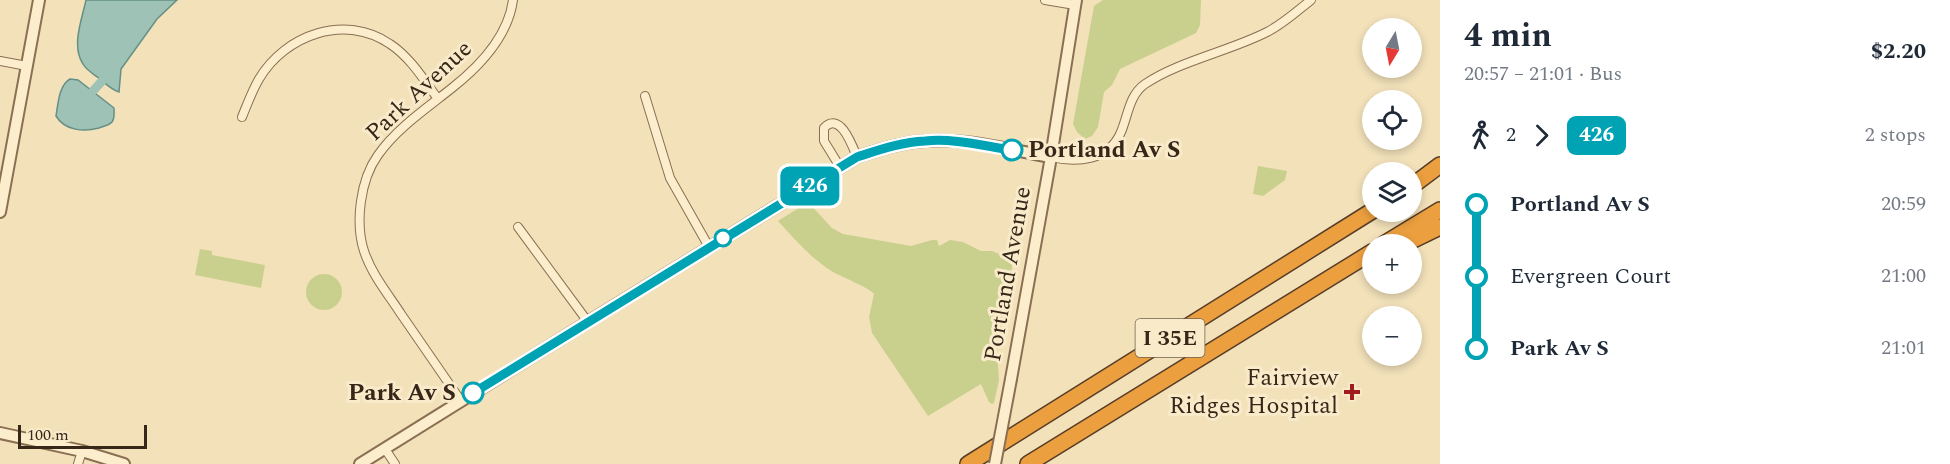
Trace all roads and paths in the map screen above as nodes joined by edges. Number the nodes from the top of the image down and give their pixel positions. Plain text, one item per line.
1 (39, 0) edge
2 (513, 0) edge
3 (1045, 0) edge
4 (1311, 0) edge
5 (1076, 2) edge
6 (0, 61) edge
7 (27, 66) junction
8 (645, 96) dead end
9 (438, 99) junction
10 (242, 117) dead end
11 (857, 157) junction
12 (1051, 157) junction
13 (1440, 165) edge
14 (840, 167) junction
15 (1440, 170) edge
16 (1422, 179) edge
17 (1422, 181) edge
18 (2, 187) edge
19 (1440, 210) edge
20 (0, 212) edge
21 (1362, 217) edge
22 (518, 226) dead end
23 (1440, 227) edge
24 (1400, 234) edge
25 (1422, 236) edge
26 (710, 247) junction
27 (1362, 258) edge
28 (1362, 266) edge
29 (1285, 306) junction
30 (588, 322) junction
31 (461, 401) junction
32 (0, 433) edge
33 (385, 449) junction
34 (81, 452) junction
35 (365, 463) edge
36 (78, 464) edge
37 (124, 464) edge
38 (395, 464) edge
39 (968, 464) edge
40 (995, 464) edge
41 (1028, 464) edge

1 - 7 street
2 - 9 street, Park Avenue
3 - 5 street
4 - 12 street
5 - 12 street, Portland Avenue
6 - 7 street
7 - 18 street
8 - 26 street
9 - 10 street
9 - 31 street, Park Avenue
11 - 12 street
11 - 14 street
11 - 14 street
12 - 40 street, Portland Avenue, bridge
13 - 16 highway
14 - 26 street
15 - 17 highway
18 - 20 street
19 - 24 highway
21 - 39 highway, I 35E
22 - 30 street
23 - 25 highway
26 - 30 street
27 - 29 highway, I 35E
28 - 29 highway
29 - 41 highway, I 35E
30 - 31 street
31 - 33 street
32 - 34 street
33 - 35 street
33 - 38 street
34 - 36 street
34 - 37 street

